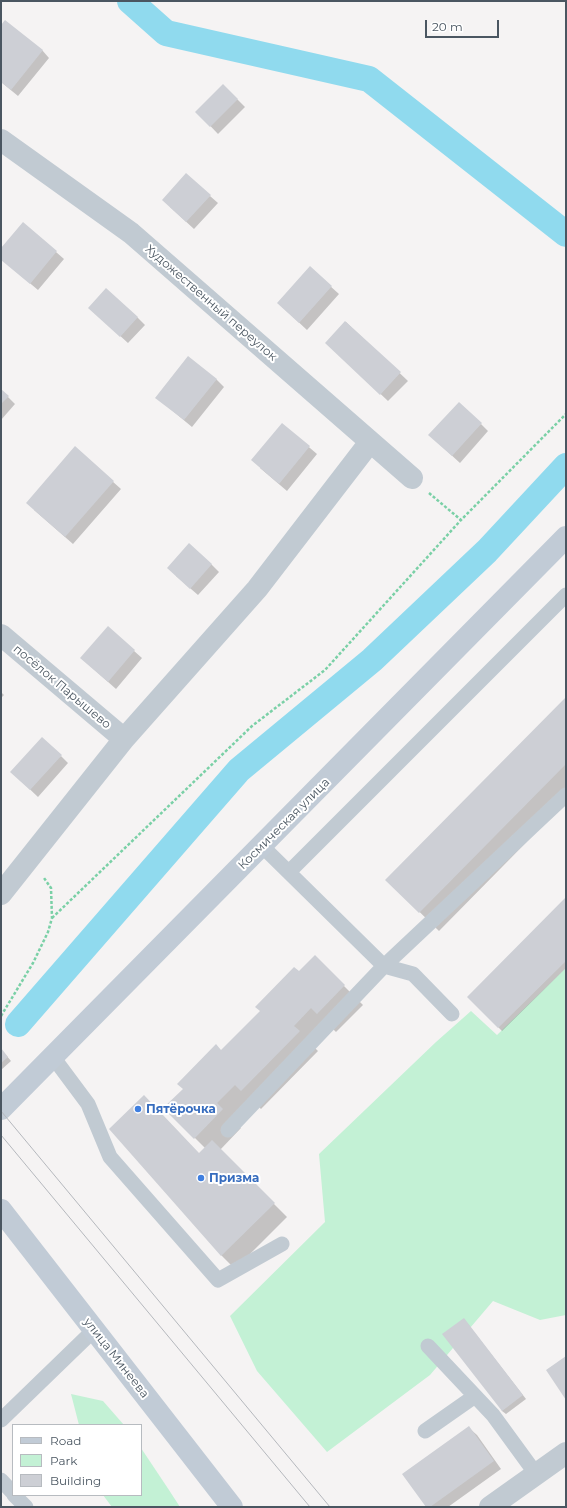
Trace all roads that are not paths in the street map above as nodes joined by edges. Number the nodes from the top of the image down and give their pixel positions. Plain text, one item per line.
1 (1, 140) edge
2 (370, 442) junction
3 (412, 478) road end
4 (566, 538) edge
5 (566, 595) edge
6 (1, 635) edge
7 (124, 739) junction
8 (566, 795) edge
9 (262, 846) junction
10 (289, 872) junction
11 (1, 894) edge
12 (384, 966) junction
13 (452, 1014) dead end
14 (53, 1057) junction
15 (1, 1109) edge
16 (228, 1130) dead end
17 (1, 1210) edge
18 (282, 1244) dead end
19 (94, 1330) junction
20 (428, 1346) dead end
21 (475, 1396) junction
22 (1, 1420) edge
23 (425, 1431) dead end
24 (566, 1453) edge
25 (536, 1474) junction
26 (1, 1480) edge
27 (12, 1492) edge
28 (16, 1496) edge
29 (26, 1507) edge
30 (232, 1507) edge
31 (490, 1507) edge

1 - 2 street, Художественный переулок
2 - 3 street, Художественный переулок
2 - 7 street
4 - 9 street, Космическая улица
5 - 10 lane
6 - 7 street, посёлок Парышево
7 - 11 street
8 - 12 lane
9 - 10 lane
9 - 14 street, Космическая улица
10 - 12 lane
12 - 13 lane
12 - 16 lane
14 - 15 street, Космическая улица
14 - 18 lane
17 - 19 street, улица Минеева
19 - 22 lane
19 - 30 street, улица Минеева
20 - 21 lane
21 - 23 lane
21 - 25 lane
24 - 25 street
25 - 31 street
26 - 27 lane
28 - 29 lane

